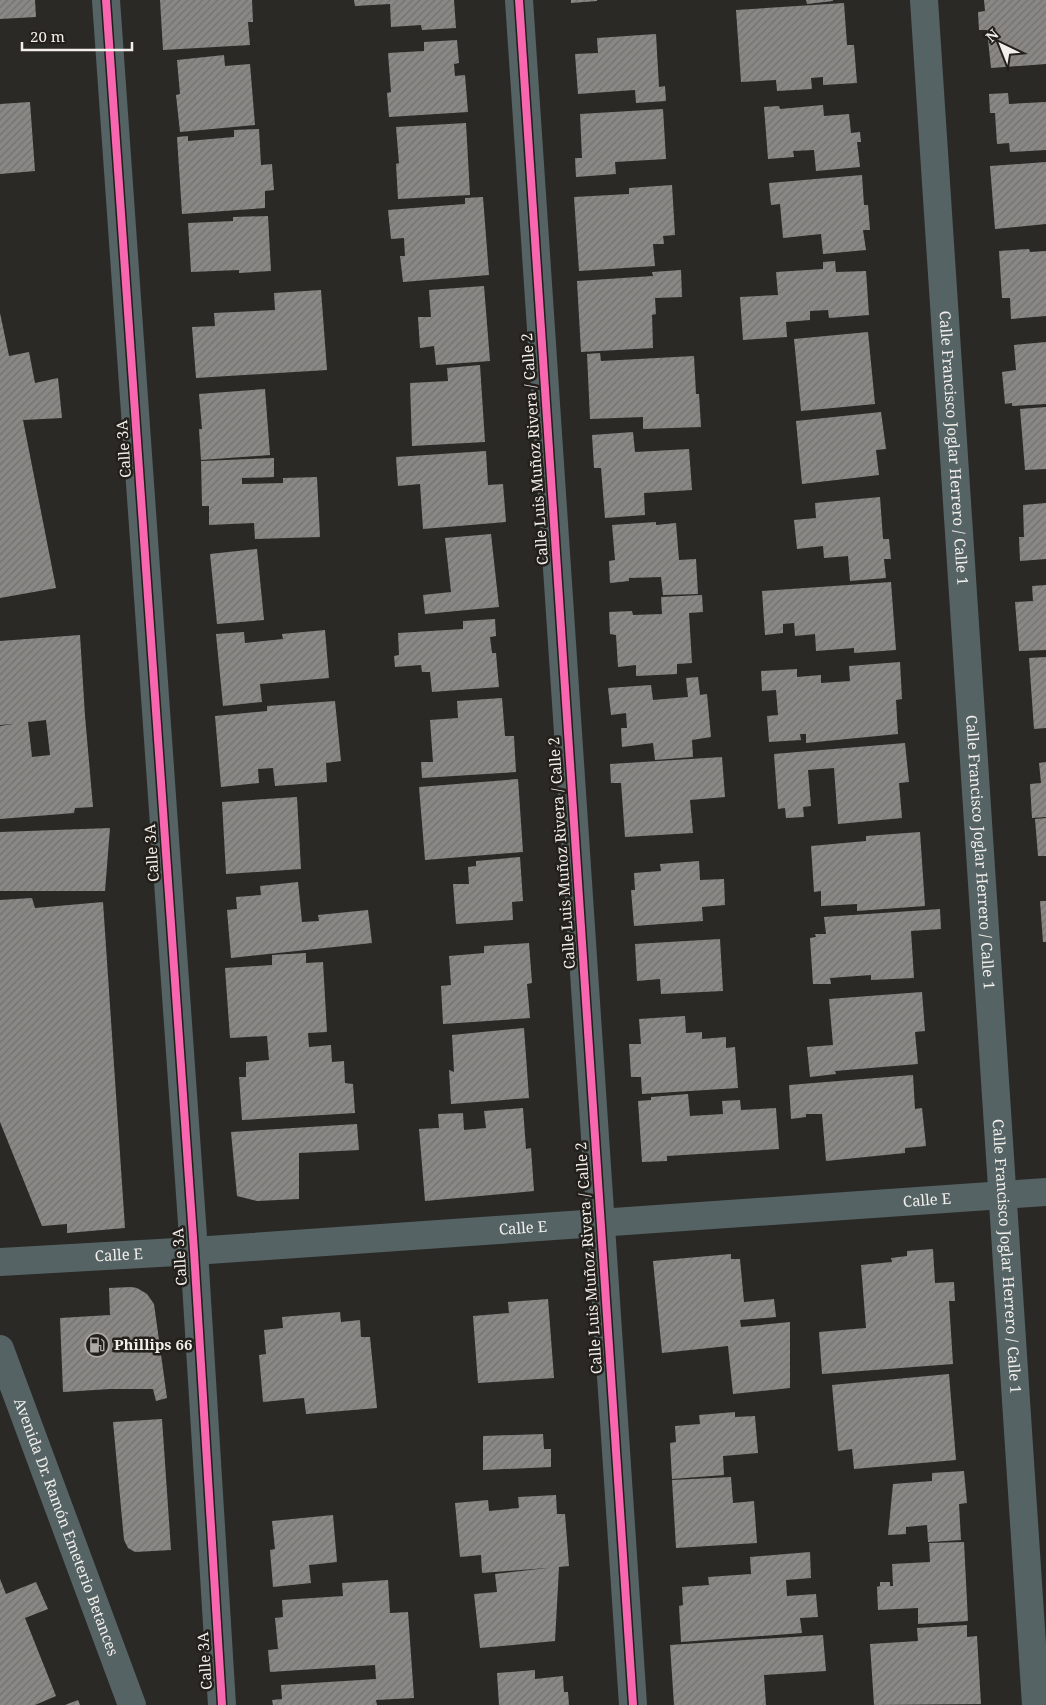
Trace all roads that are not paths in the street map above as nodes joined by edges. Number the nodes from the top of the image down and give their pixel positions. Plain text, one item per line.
1 (106, 0) edge
2 (519, 0) edge
3 (924, 0) edge
4 (1046, 1192) edge
5 (1002, 1195) junction
6 (601, 1222) junction
7 (194, 1251) junction
8 (0, 1262) edge
9 (0, 1349) edge
10 (132, 1705) edge
11 (222, 1705) edge
12 (633, 1705) edge
13 (1036, 1705) edge

1 - 7 street, Calle 3A
2 - 6 street, Calle Luis Muñoz Rivera / Calle 2
3 - 5 street, Calle Francisco Joglar Herrero / Calle 1
4 - 5 street, Calle E
5 - 6 street, Calle E
5 - 13 street, Calle Francisco Joglar Herrero / Calle 1
6 - 7 street, Calle E
6 - 12 street, Calle Luis Muñoz Rivera / Calle 2
7 - 8 street, Calle E
7 - 11 street, Calle 3A
9 - 10 street, Avenida Dr. Ramón Emeterio Betances

